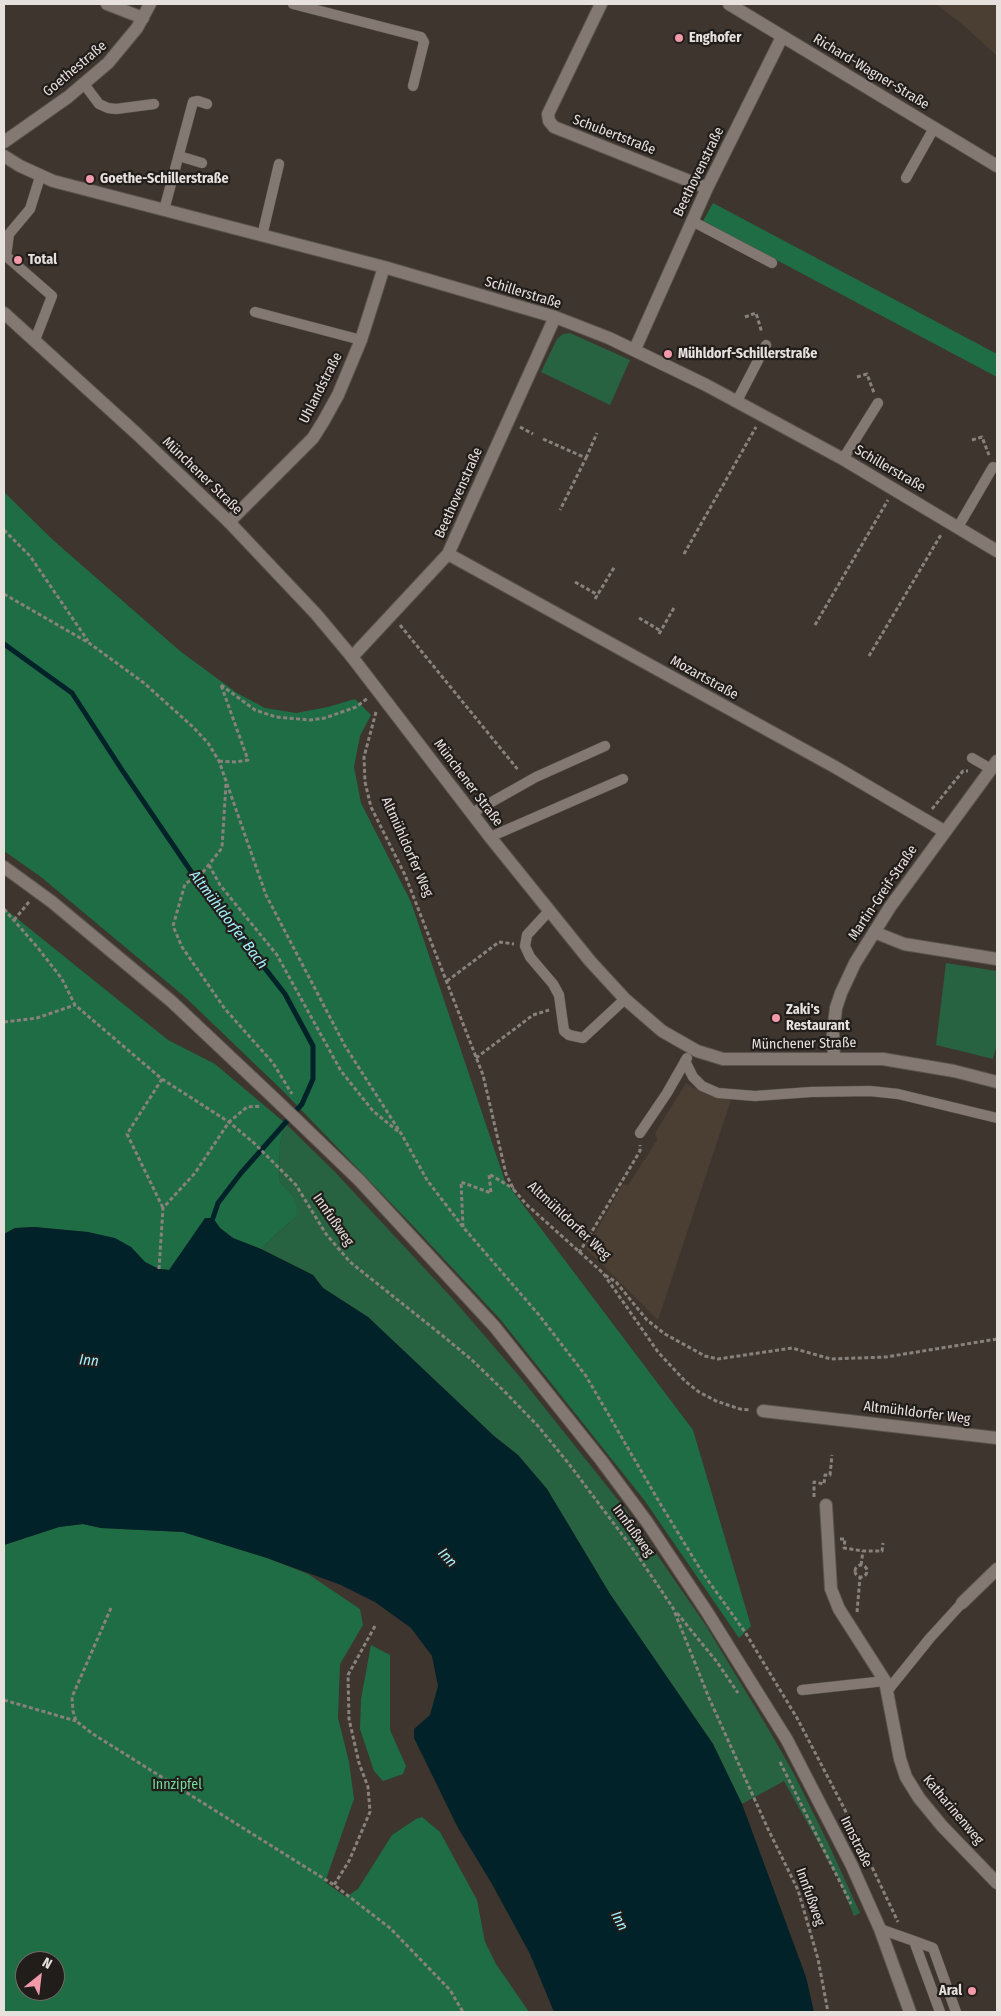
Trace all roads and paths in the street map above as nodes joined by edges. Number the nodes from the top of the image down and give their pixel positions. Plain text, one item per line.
1 (107, 4) edge
2 (150, 4) edge
3 (293, 4) edge
4 (601, 4) edge
5 (729, 4) edge
6 (143, 18) junction
7 (782, 37) junction
8 (84, 84) junction
9 (413, 86) dead end
10 (154, 104) dead end
11 (206, 104) dead end
12 (934, 128) junction
13 (4, 142) edge
14 (4, 156) edge
15 (179, 156) junction
16 (202, 163) dead end
17 (279, 164) dead end
18 (997, 166) edge
19 (40, 177) junction
20 (906, 178) dead end
21 (708, 188) junction
22 (164, 210) junction
23 (692, 222) junction
24 (262, 236) junction
25 (5, 256) edge
26 (772, 264) dead end
27 (384, 267) junction
28 (255, 312) dead end
29 (4, 313) edge
30 (555, 317) junction
31 (745, 317) dead end
32 (35, 340) junction
33 (361, 340) junction
34 (766, 345) joint
35 (635, 349) junction
36 (856, 377) dead end
37 (737, 401) junction
38 (878, 403) joint
39 (762, 415) junction
40 (597, 433) dead end
41 (544, 439) dead end
42 (972, 440) dead end
43 (586, 458) junction
44 (843, 459) junction
45 (993, 467) joint
46 (894, 489) junction
47 (560, 510) dead end
48 (229, 522) junction
49 (954, 524) junction
50 (4, 530) edge
51 (997, 551) edge
52 (448, 554) junction
53 (684, 554) dead end
54 (615, 566) dead end
55 (575, 582) dead end
56 (4, 594) edge
57 (675, 606) dead end
58 (392, 615) junction
59 (639, 618) dead end
60 (816, 625) dead end
61 (89, 643) junction
62 (869, 656) dead end
63 (352, 657) junction
64 (356, 707) dead end
65 (370, 732) dead end
66 (605, 746) dead end
67 (972, 758) dead end
68 (218, 761) junction
69 (990, 765) edge
70 (623, 779) dead end
71 (528, 782) junction
72 (226, 783) junction
73 (472, 813) junction
74 (924, 819) junction
75 (944, 831) junction
76 (490, 837) junction
77 (208, 865) junction
78 (4, 867) edge
79 (38, 892) junction
80 (4, 909) edge
81 (549, 912) junction
82 (14, 920) junction
83 (874, 932) junction
84 (525, 946) junction
85 (997, 959) edge
86 (446, 981) junction
87 (625, 999) junction
88 (76, 1005) junction
89 (560, 1007) junction
90 (4, 1022) edge
91 (692, 1049) junction
92 (476, 1058) junction
93 (834, 1058) junction
94 (685, 1061) junction
95 (162, 1079) junction
96 (997, 1082) edge
97 (292, 1094) dead end
98 (270, 1103) junction
99 (997, 1118) edge
100 (228, 1122) junction
101 (640, 1133) joint
102 (402, 1135) junction
103 (514, 1190) junction
104 (163, 1208) junction
105 (464, 1227) junction
106 (579, 1253) junction
107 (159, 1269) dead end
108 (603, 1273) junction
109 (997, 1339) edge
110 (762, 1411) joint
111 (997, 1438) edge
112 (832, 1455) dead end
113 (826, 1505) joint
114 (661, 1506) dead end
115 (827, 1538) junction
116 (883, 1543) dead end
117 (863, 1551) junction
118 (861, 1565) junction
119 (997, 1569) edge
120 (860, 1577) junction
121 (962, 1603) joint
122 (111, 1608) dead end
123 (673, 1608) junction
124 (375, 1626) dead end
125 (855, 1633) junction
126 (886, 1685) junction
127 (802, 1690) dead end
128 (4, 1700) edge
129 (744, 1701) dead end
130 (76, 1721) junction
131 (778, 1758) dead end
132 (997, 1883) edge
133 (334, 1885) junction
134 (854, 1910) dead end
135 (880, 1929) junction
136 (914, 1941) junction
137 (463, 2012) edge
138 (828, 2012) edge
139 (910, 2012) edge
140 (940, 2012) edge
141 (956, 2012) edge

1 - 6 street
2 - 6 street, Goethestraße
3 - 9 lane
4 - 21 street, Schubertstraße
5 - 7 street, Richard-Wagner-Straße
6 - 8 street, Goethestraße
7 - 12 street, Richard-Wagner-Straße
7 - 21 street, Beethovenstraße
8 - 10 lane
8 - 13 street, Goethestraße
11 - 15 lane
12 - 18 street, Richard-Wagner-Straße
12 - 20 lane
14 - 19 street, Schillerstraße
15 - 16 lane
15 - 22 lane
17 - 24 lane
19 - 22 street, Schillerstraße
19 - 25 lane
21 - 23 street, Beethovenstraße
22 - 24 street, Schillerstraße
23 - 26 lane
23 - 35 street, Beethovenstraße
24 - 27 street, Schillerstraße
25 - 32 lane
27 - 30 street, Schillerstraße
27 - 33 street, Uhlandstraße
28 - 33 lane
29 - 32 street, Münchener Straße
30 - 35 street, Schillerstraße
30 - 52 street, Beethovenstraße
31 - 34 path
32 - 48 street, Münchener Straße
33 - 48 street, Uhlandstraße
34 - 37 lane
35 - 37 street, Schillerstraße
36 - 38 path
37 - 39 street, Schillerstraße
38 - 44 lane
39 - 44 street, Schillerstraße
39 - 53 path
40 - 43 path
41 - 43 path
42 - 45 path
43 - 47 path
44 - 46 street, Schillerstraße
45 - 49 lane
46 - 49 street, Schillerstraße
46 - 60 path
48 - 63 street, Münchener Straße
49 - 51 street, Schillerstraße
49 - 62 path
50 - 61 path
52 - 58 street, Beethovenstraße
52 - 74 street, Mozartstraße
54 - 55 path
56 - 61 path
57 - 59 path
58 - 63 street, Beethovenstraße
58 - 71 path
61 - 68 path
63 - 73 street, Münchener Straße
64 - 68 path
65 - 86 path, Altmühldorfer Weg
66 - 71 lane
67 - 69 lane
68 - 72 path
69 - 74 path
69 - 75 street, Martin-Greif-Straße
70 - 76 lane
71 - 73 lane
72 - 77 path
72 - 102 path
73 - 76 street, Münchener Straße
74 - 75 street, Mozartstraße
75 - 83 street, Martin-Greif-Straße
76 - 81 street, Münchener Straße
77 - 97 path
77 - 102 path
78 - 79 street, Innstraße
79 - 82 path
79 - 98 street, Innstraße
80 - 82 path
81 - 84 lane
81 - 87 street, Münchener Straße
82 - 88 path
83 - 85 street
83 - 93 street, Martin-Greif-Straße
84 - 86 path
84 - 89 lane
86 - 92 path, Altmühldorfer Weg
87 - 89 lane
87 - 91 street, Münchener Straße
88 - 90 path
88 - 95 path, Innfußweg
89 - 92 path
91 - 93 street, Münchener Straße
91 - 94 lane
92 - 103 path, Altmühldorfer Weg
93 - 96 street, Münchener Straße
94 - 99 lane
94 - 101 lane
95 - 100 path, Innfußweg
95 - 104 path
98 - 100 path
98 - 135 street, Innstraße, bridge
100 - 104 path
100 - 123 path, Innfußweg
101 - 106 path
102 - 105 path
103 - 105 path
103 - 106 path, Altmühldorfer Weg
104 - 107 path
105 - 114 path
106 - 108 path, Altmühldorfer Weg
108 - 109 path
108 - 110 path, Altmühldorfer Weg
110 - 111 street, Altmühldorfer Weg
112 - 113 path
113 - 115 street, Katharinenweg
115 - 117 path
115 - 125 street, Katharinenweg
116 - 117 path
117 - 118 path
118 - 120 path
118 - 120 path
119 - 121 street
120 - 125 path
121 - 126 lane
122 - 130 path
123 - 129 path
123 - 138 path, Innfußweg
124 - 133 path
125 - 126 street, Katharinenweg
126 - 127 lane
126 - 132 street, Katharinenweg
128 - 130 path
130 - 133 path
131 - 134 path
133 - 137 path
135 - 136 lane
135 - 139 street, Innstraße
136 - 140 lane
136 - 141 lane

